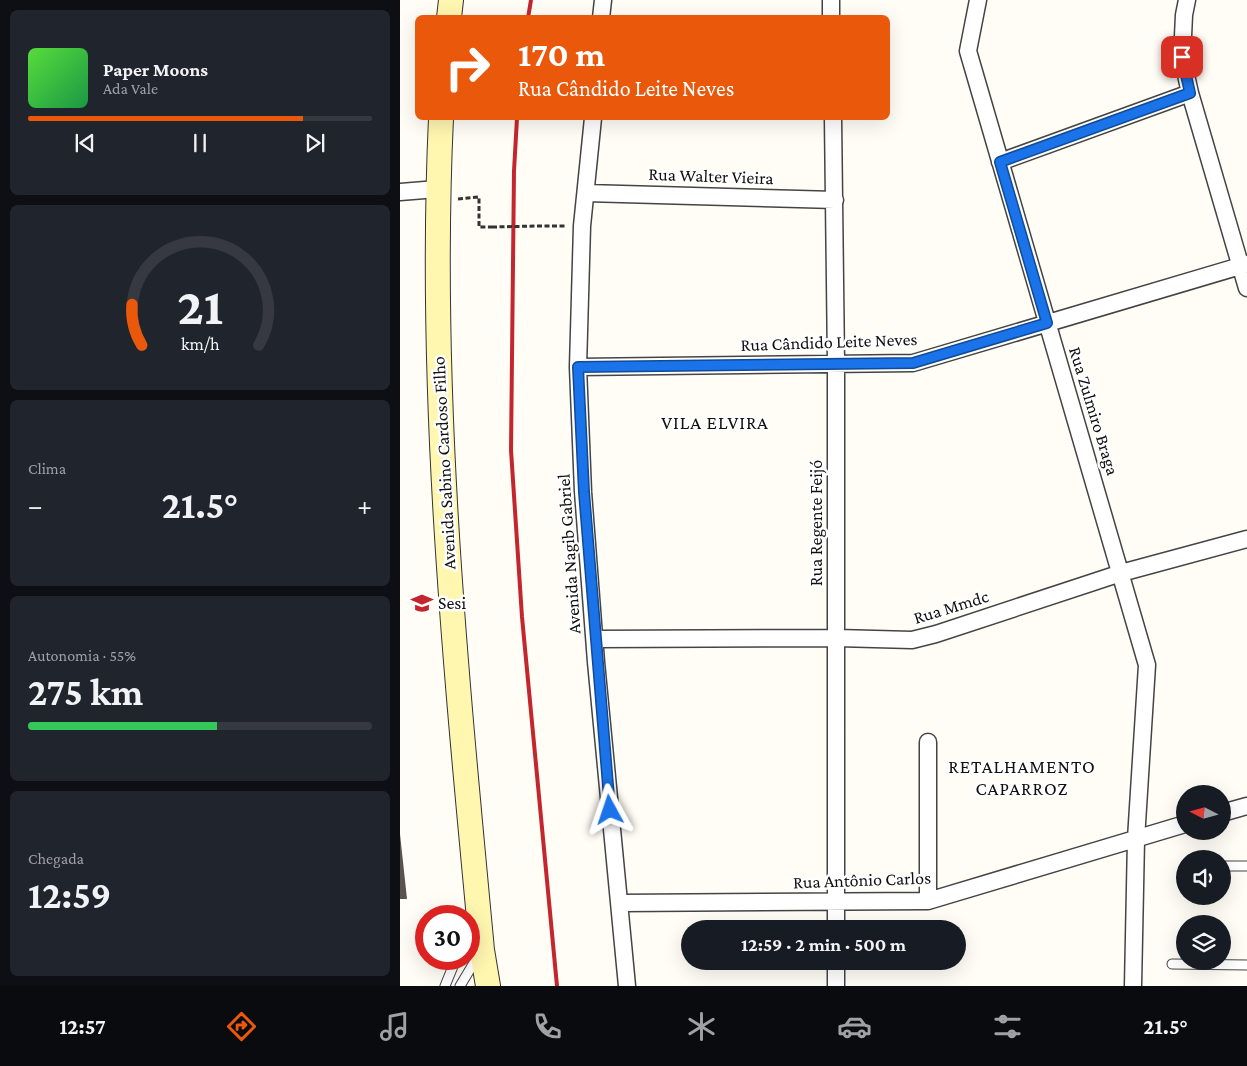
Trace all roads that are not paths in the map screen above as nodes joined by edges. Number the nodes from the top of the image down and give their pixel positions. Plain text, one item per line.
1 (451, 0) edge
2 (603, 0) edge
3 (831, 0) edge
4 (978, 0) edge
5 (1187, 0) edge
6 (449, 15) edge
7 (601, 15) edge
8 (831, 15) edge
9 (1190, 93) junction
10 (441, 120) edge
11 (592, 120) edge
12 (833, 120) edge
13 (1000, 162) junction
14 (437, 189) junction
15 (400, 192) edge
16 (586, 193) junction
17 (835, 200) junction
18 (1244, 265) edge
19 (1247, 288) edge
20 (1047, 323) junction
21 (836, 364) junction
22 (578, 367) junction
23 (1247, 539) edge
24 (1121, 573) junction
25 (837, 638) junction
26 (595, 639) junction
27 (928, 742) dead end
28 (1247, 806) edge
29 (1231, 810) edge
30 (1176, 827) edge
31 (1136, 839) junction
32 (1231, 866) edge
33 (1247, 866) edge
34 (477, 898) junction
35 (928, 901) junction
36 (836, 902) junction
37 (619, 903) junction
38 (475, 905) edge
39 (836, 920) edge
40 (482, 950) junction
41 (1172, 964) dead end
42 (1247, 965) edge
43 (452, 970) edge
44 (836, 970) edge
45 (445, 986) edge
46 (460, 986) edge
47 (488, 986) edge
48 (627, 986) edge
49 (836, 986) edge
50 (1134, 986) edge

1 - 6 main road
2 - 7 street
3 - 8 street
4 - 13 street, Rua Zulmiro Braga
5 - 9 street
9 - 13 street
9 - 18 street
10 - 14 main road, Avenida Sabino Cardoso Filho
11 - 16 street, Avenida Nagib Gabriel
12 - 17 street, Rua Regente Feijó
13 - 20 street, Rua Zulmiro Braga
14 - 15 street
14 - 34 main road, Avenida Sabino Cardoso Filho
16 - 17 street, Rua Walter Vieira
16 - 22 street, Avenida Nagib Gabriel
17 - 21 street, Rua Regente Feijó
18 - 19 street
18 - 20 street, Rua Cândido Leite Neves
20 - 21 street, Rua Cândido Leite Neves
20 - 24 street, Rua Zulmiro Braga
21 - 22 street, Rua Cândido Leite Neves
21 - 25 street, Rua Regente Feijó
22 - 26 street, Avenida Nagib Gabriel
23 - 24 street, Rua Mmdc
24 - 25 street, Rua Mmdc
24 - 31 street, Rua Zulmiro Braga
25 - 26 street, Rua Mmdc
25 - 36 street, Rua Regente Feijó
26 - 37 street, Avenida Nagib Gabriel
27 - 35 street
28 - 29 street
30 - 31 street, Rua Antônio Carlos
31 - 35 street, Rua Antônio Carlos
31 - 50 street, Rua Zulmiro Braga
32 - 33 lane
34 - 38 lane
34 - 40 main road, Avenida Sabino Cardoso Filho
35 - 36 street, Rua Antônio Carlos
36 - 37 street, Rua Antônio Carlos
36 - 39 street, Rua Regente Feijó
37 - 48 street, Avenida Nagib Gabriel
40 - 46 lane
40 - 47 main road, Avenida Sabino Cardoso Filho
41 - 42 lane
43 - 45 lane
44 - 49 street

